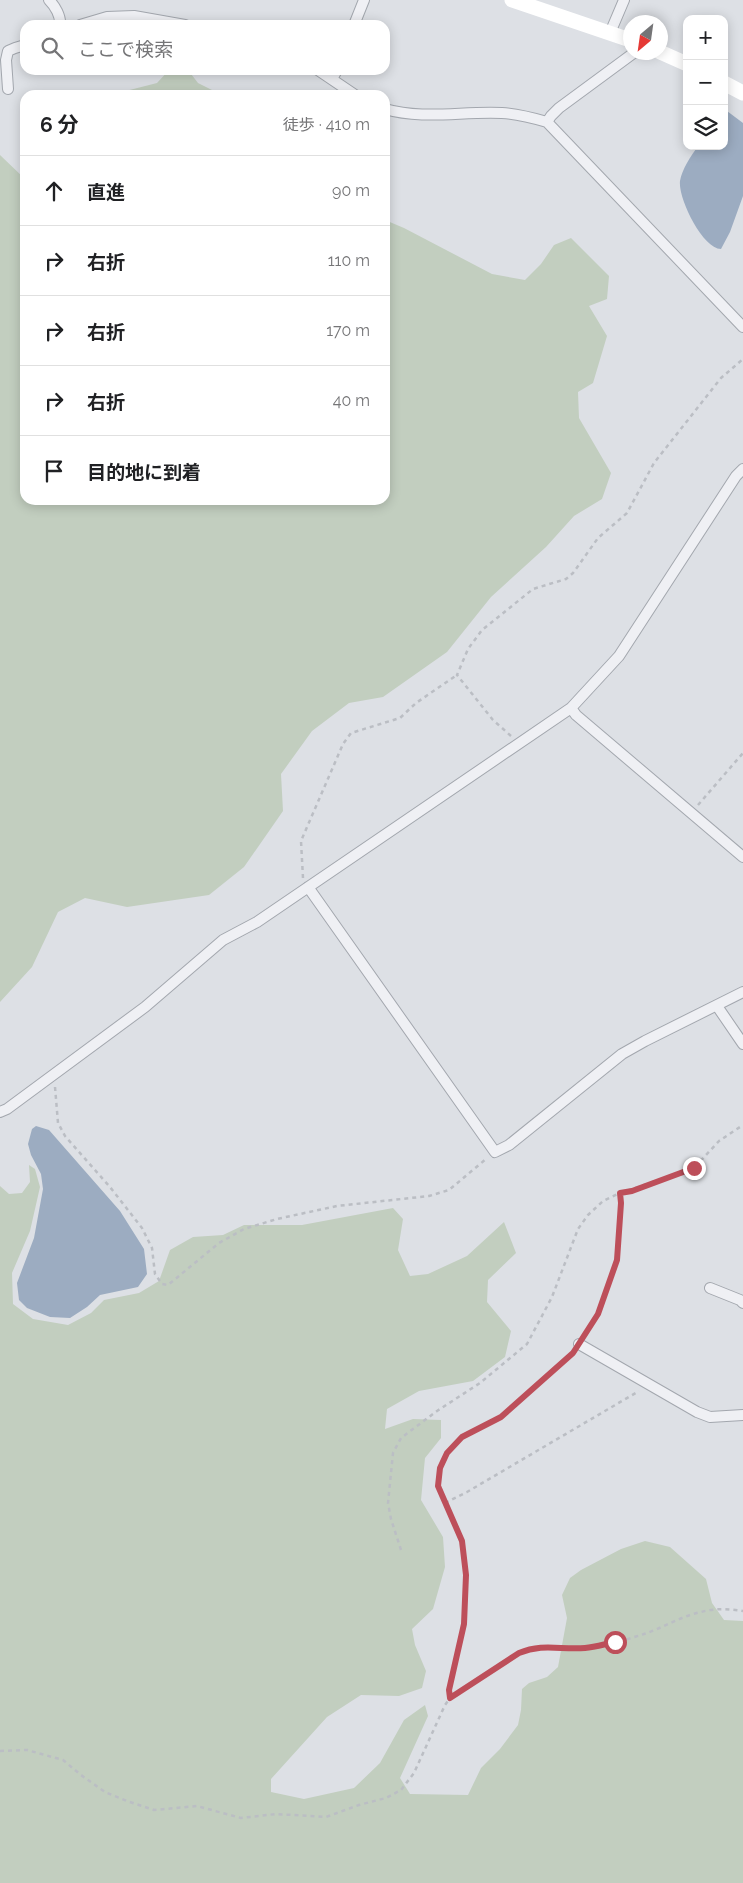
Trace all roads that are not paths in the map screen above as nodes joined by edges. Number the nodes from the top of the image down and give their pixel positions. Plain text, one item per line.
1 (49, 0) edge
2 (364, 0) edge
3 (512, 0) edge
4 (624, 0) edge
5 (60, 20) edge
6 (97, 20) edge
7 (156, 20) edge
8 (356, 20) edge
9 (610, 33) junction
10 (623, 38) edge
11 (20, 47) edge
12 (668, 56) edge
13 (624, 60) edge
14 (683, 62) edge
15 (335, 75) edge
16 (728, 85) edge
17 (8, 89) dead end
18 (350, 90) edge
19 (743, 93) edge
20 (390, 111) edge
21 (548, 122) junction
22 (743, 327) edge
23 (743, 469) edge
24 (571, 708) junction
25 (743, 857) edge
26 (308, 887) junction
27 (743, 992) edge
28 (717, 1006) junction
29 (743, 1044) edge
30 (0, 1112) edge
31 (710, 1288) dead end
32 (743, 1304) edge
33 (579, 1344) road end
34 (743, 1415) edge

1 - 5 street
2 - 8 street
3 - 9 main road
4 - 9 street
6 - 7 street
9 - 10 main road
11 - 17 street
12 - 14 main road
13 - 21 street
15 - 18 street
16 - 19 main road
20 - 21 street
21 - 22 street
23 - 24 street
24 - 25 street
24 - 26 street
26 - 28 street
26 - 30 street
27 - 28 street
28 - 29 street
31 - 32 street
33 - 34 street

